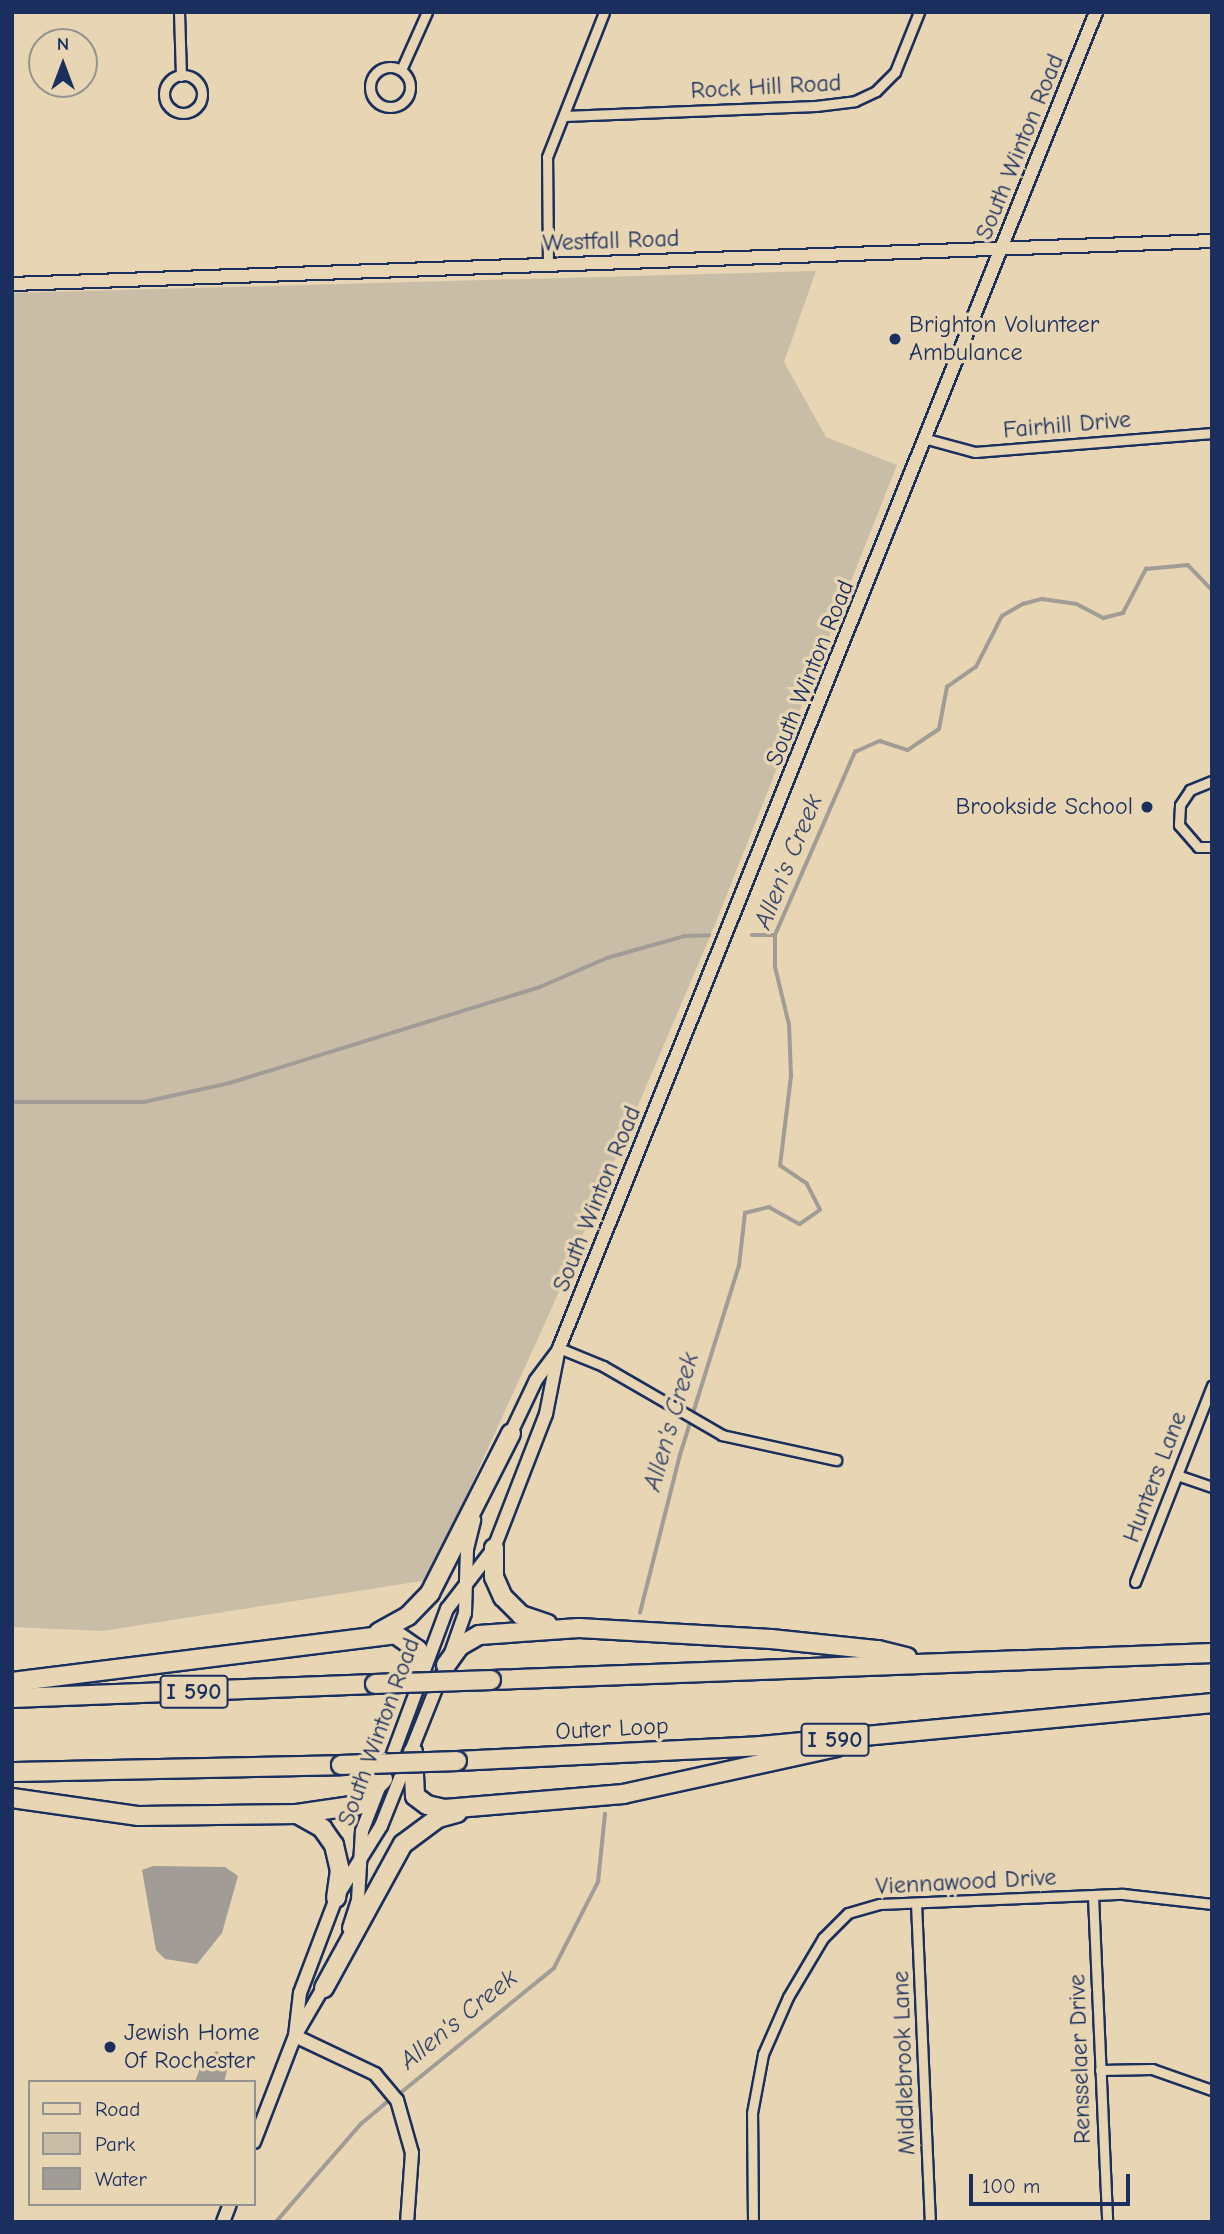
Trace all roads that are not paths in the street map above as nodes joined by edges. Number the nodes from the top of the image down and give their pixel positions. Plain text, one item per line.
1 (179, 12) edge
2 (427, 12) edge
3 (604, 12) edge
4 (919, 12) edge
5 (1096, 12) edge
6 (401, 70) junction
7 (181, 76) junction
8 (564, 116) junction
9 (1212, 241) edge
10 (1001, 251) junction
11 (548, 264) junction
12 (12, 284) edge
13 (1212, 433) edge
14 (927, 439) junction
15 (1212, 781) edge
16 (1212, 847) edge
17 (559, 1348) junction
18 (1212, 1386) edge
19 (510, 1433) junction
20 (836, 1460) dead end
21 (1177, 1475) junction
22 (1212, 1487) edge
23 (494, 1548) junction
24 (1135, 1583) dead end
25 (467, 1586) junction
26 (579, 1628) junction
27 (376, 1634) junction
28 (1212, 1653) edge
29 (926, 1662) junction
30 (446, 1665) junction
31 (421, 1679) junction
32 (12, 1682) edge
33 (12, 1698) edge
34 (1212, 1703) edge
35 (859, 1738) junction
36 (412, 1752) junction
37 (12, 1772) edge
38 (383, 1779) junction
39 (12, 1798) edge
40 (484, 1806) junction
41 (298, 1814) junction
42 (360, 1860) junction
43 (1093, 1896) junction
44 (336, 1898) junction
45 (916, 1903) junction
46 (1212, 1904) edge
47 (324, 1988) junction
48 (295, 2036) junction
49 (1100, 2070) junction
50 (1212, 2090) edge
51 (256, 2138) edge
52 (407, 2222) edge
53 (753, 2222) edge
54 (930, 2222) edge
55 (1107, 2222) edge

1 - 7 street
2 - 6 street
3 - 8 street
4 - 8 street, Rock Hill Road
5 - 10 main road, South Winton Road
6 - 6 street
7 - 7 street
8 - 11 street
9 - 10 main road, Westfall Road
10 - 11 main road, Westfall Road
10 - 14 main road, South Winton Road
11 - 12 main road, Westfall Road
13 - 14 street, Fairhill Drive
14 - 17 main road, South Winton Road
15 - 16 street
17 - 19 main road, South Winton Road
17 - 20 street
17 - 23 main road, South Winton Road
18 - 21 street, Hunters Lane
19 - 25 main road, South Winton Road
19 - 27 highway
21 - 22 street
21 - 24 street, Hunters Lane
23 - 25 main road, South Winton Road
23 - 26 highway
25 - 30 main road, South Winton Road
25 - 31 main road, South Winton Road
26 - 29 highway
26 - 30 highway
27 - 31 highway
27 - 32 highway
28 - 29 highway, I 590
29 - 33 highway, I 590, bridge
30 - 36 main road, South Winton Road
31 - 38 main road, South Winton Road
34 - 35 highway, Outer Loop / I 590
35 - 37 highway, Outer Loop / I 590, bridge
35 - 40 highway
36 - 40 highway
36 - 42 main road, South Winton Road
38 - 41 highway
38 - 42 main road, South Winton Road
39 - 41 highway
40 - 47 highway
41 - 44 highway
42 - 44 main road, South Winton Road
42 - 47 main road, South Winton Road
43 - 45 street, Viennawood Drive
43 - 46 street, Viennawood Drive
43 - 49 street, Rensselaer Drive
44 - 48 main road, South Winton Road
45 - 53 street, Viennawood Drive
45 - 54 street, Middlebrook Lane
47 - 48 main road, South Winton Road
48 - 51 main road, South Winton Road
48 - 52 main road
49 - 50 street
49 - 55 street, Rensselaer Drive

